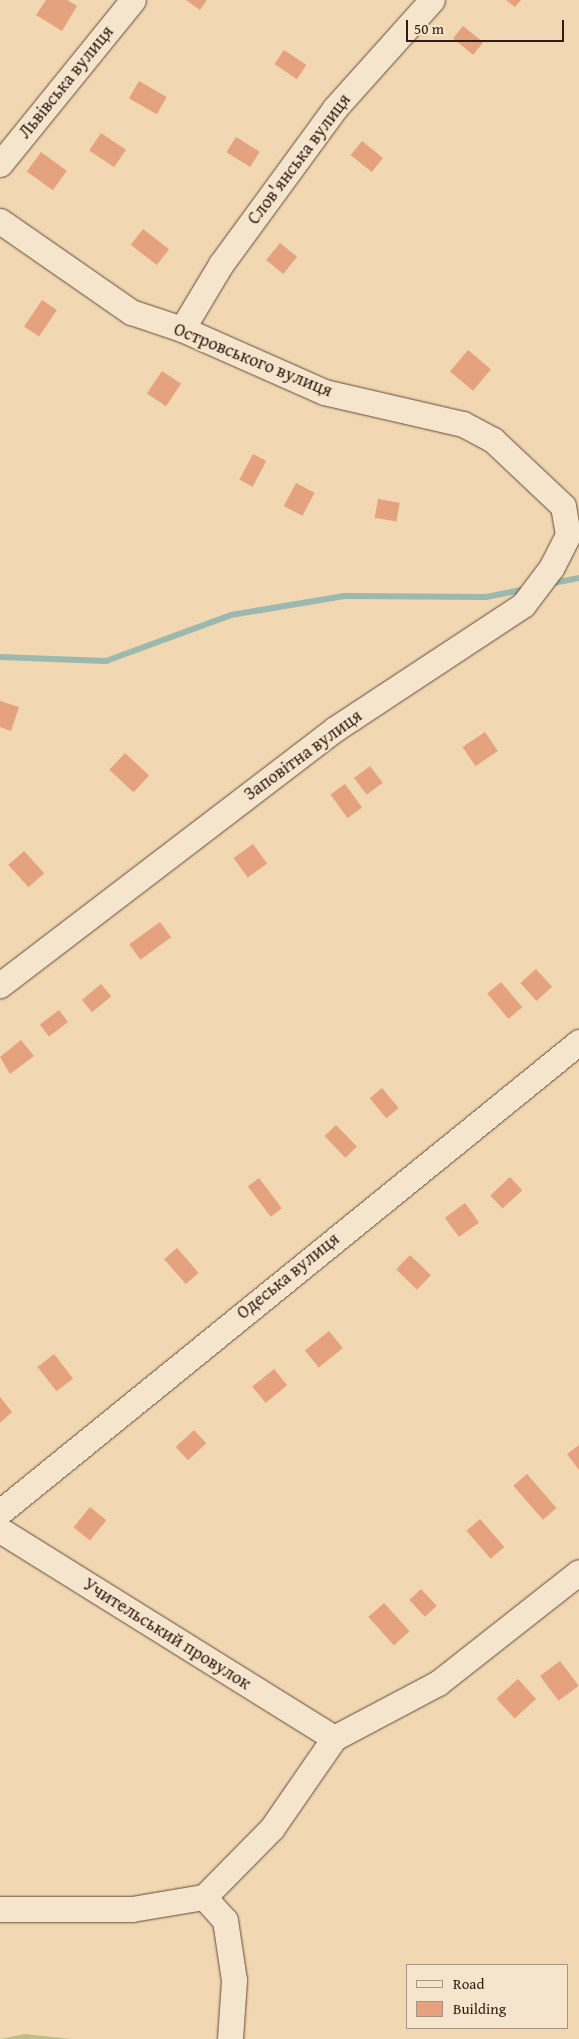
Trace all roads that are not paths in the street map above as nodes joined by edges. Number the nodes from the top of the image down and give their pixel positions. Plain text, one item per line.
1 (133, 0) edge
2 (432, 0) edge
3 (0, 164) edge
4 (0, 222) edge
5 (182, 329) junction
6 (563, 506) joint
7 (0, 985) edge
8 (579, 1042) edge
9 (0, 1512) edge
10 (0, 1530) edge
11 (579, 1572) edge
12 (334, 1738) junction
13 (204, 1897) junction
14 (0, 1909) edge
15 (230, 2039) edge

1 - 3 street, Львівська вулиця
2 - 5 street, Слов'янська вулиця
4 - 5 street, Островського вулиця
5 - 6 street, Островського вулиця
6 - 7 street, Заповітна вулиця
8 - 9 street, Одеська вулиця
10 - 12 street, Учительський провулок
11 - 12 street
12 - 13 street
13 - 14 street
13 - 15 street

